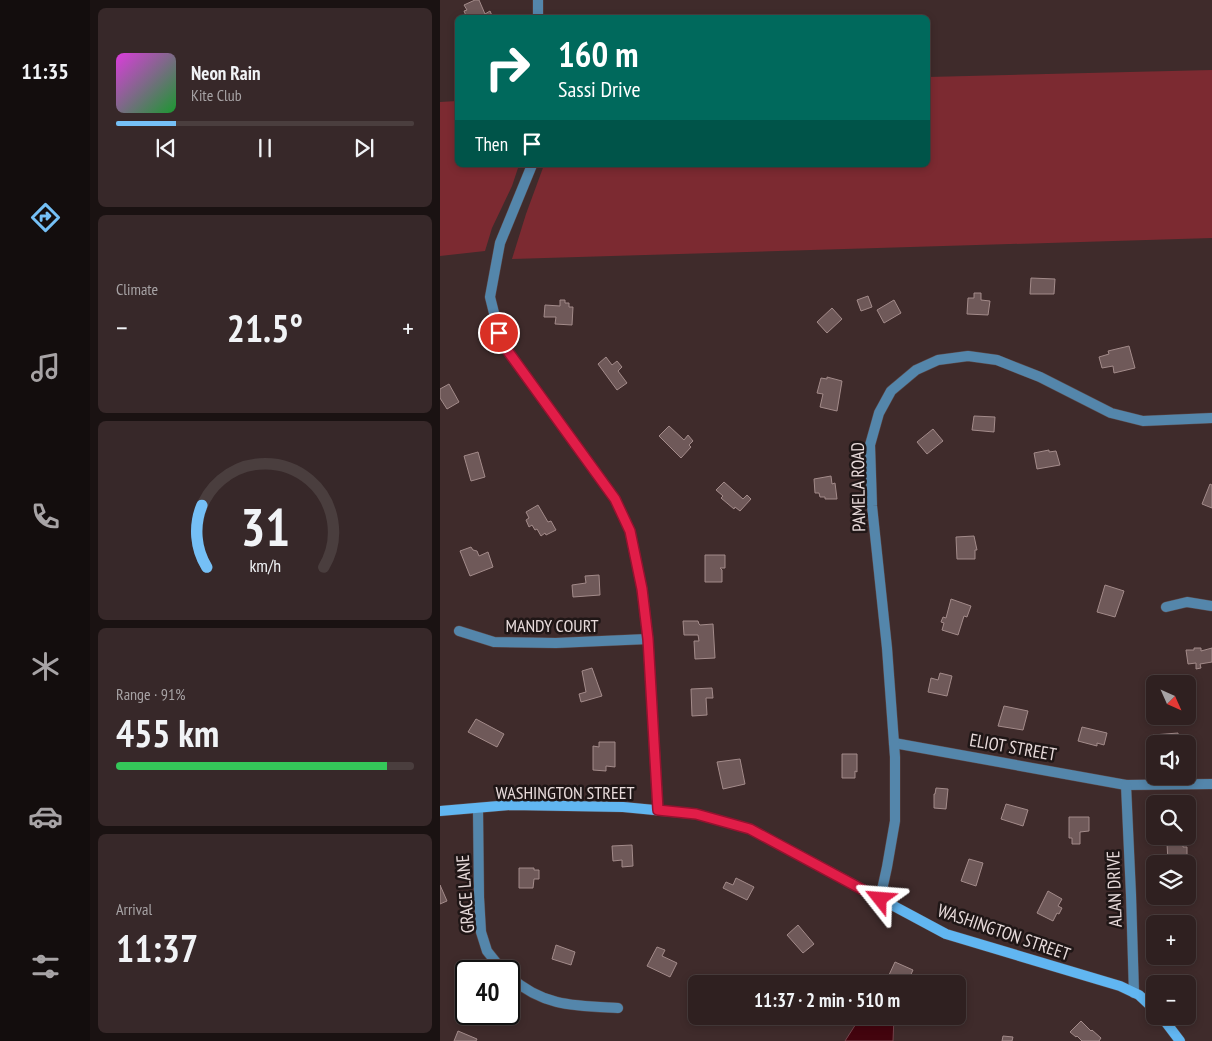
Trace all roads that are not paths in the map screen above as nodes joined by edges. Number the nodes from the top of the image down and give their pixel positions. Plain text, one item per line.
1 (538, 0) edge
2 (538, 15) edge
3 (531, 167) edge
4 (1212, 418) edge
5 (1212, 606) edge
6 (1166, 607) dead end
7 (459, 631) dead end
8 (648, 639) junction
9 (894, 743) junction
10 (1212, 784) edge
11 (1126, 785) junction
12 (478, 809) junction
13 (658, 810) junction
14 (440, 811) edge
15 (880, 899) junction
16 (494, 960) edge
17 (520, 986) edge
18 (1134, 993) junction
19 (1146, 1003) edge
20 (618, 1008) dead end
21 (1168, 1025) edge
22 (1180, 1041) edge

1 - 2 street
3 - 8 street
4 - 9 street, PAMELA ROAD
5 - 6 street
7 - 8 street, MANDY COURT
8 - 13 street
9 - 11 street, ELIOT STREET
9 - 15 street, PAMELA ROAD
10 - 11 street
11 - 18 street, ALAN DRIVE
12 - 13 street, WASHINGTON STREET
12 - 14 street, WASHINGTON STREET
12 - 16 street, GRACE LANE
13 - 15 street, WASHINGTON STREET
15 - 18 street, WASHINGTON STREET
17 - 20 street
18 - 19 street, WASHINGTON STREET
21 - 22 street

